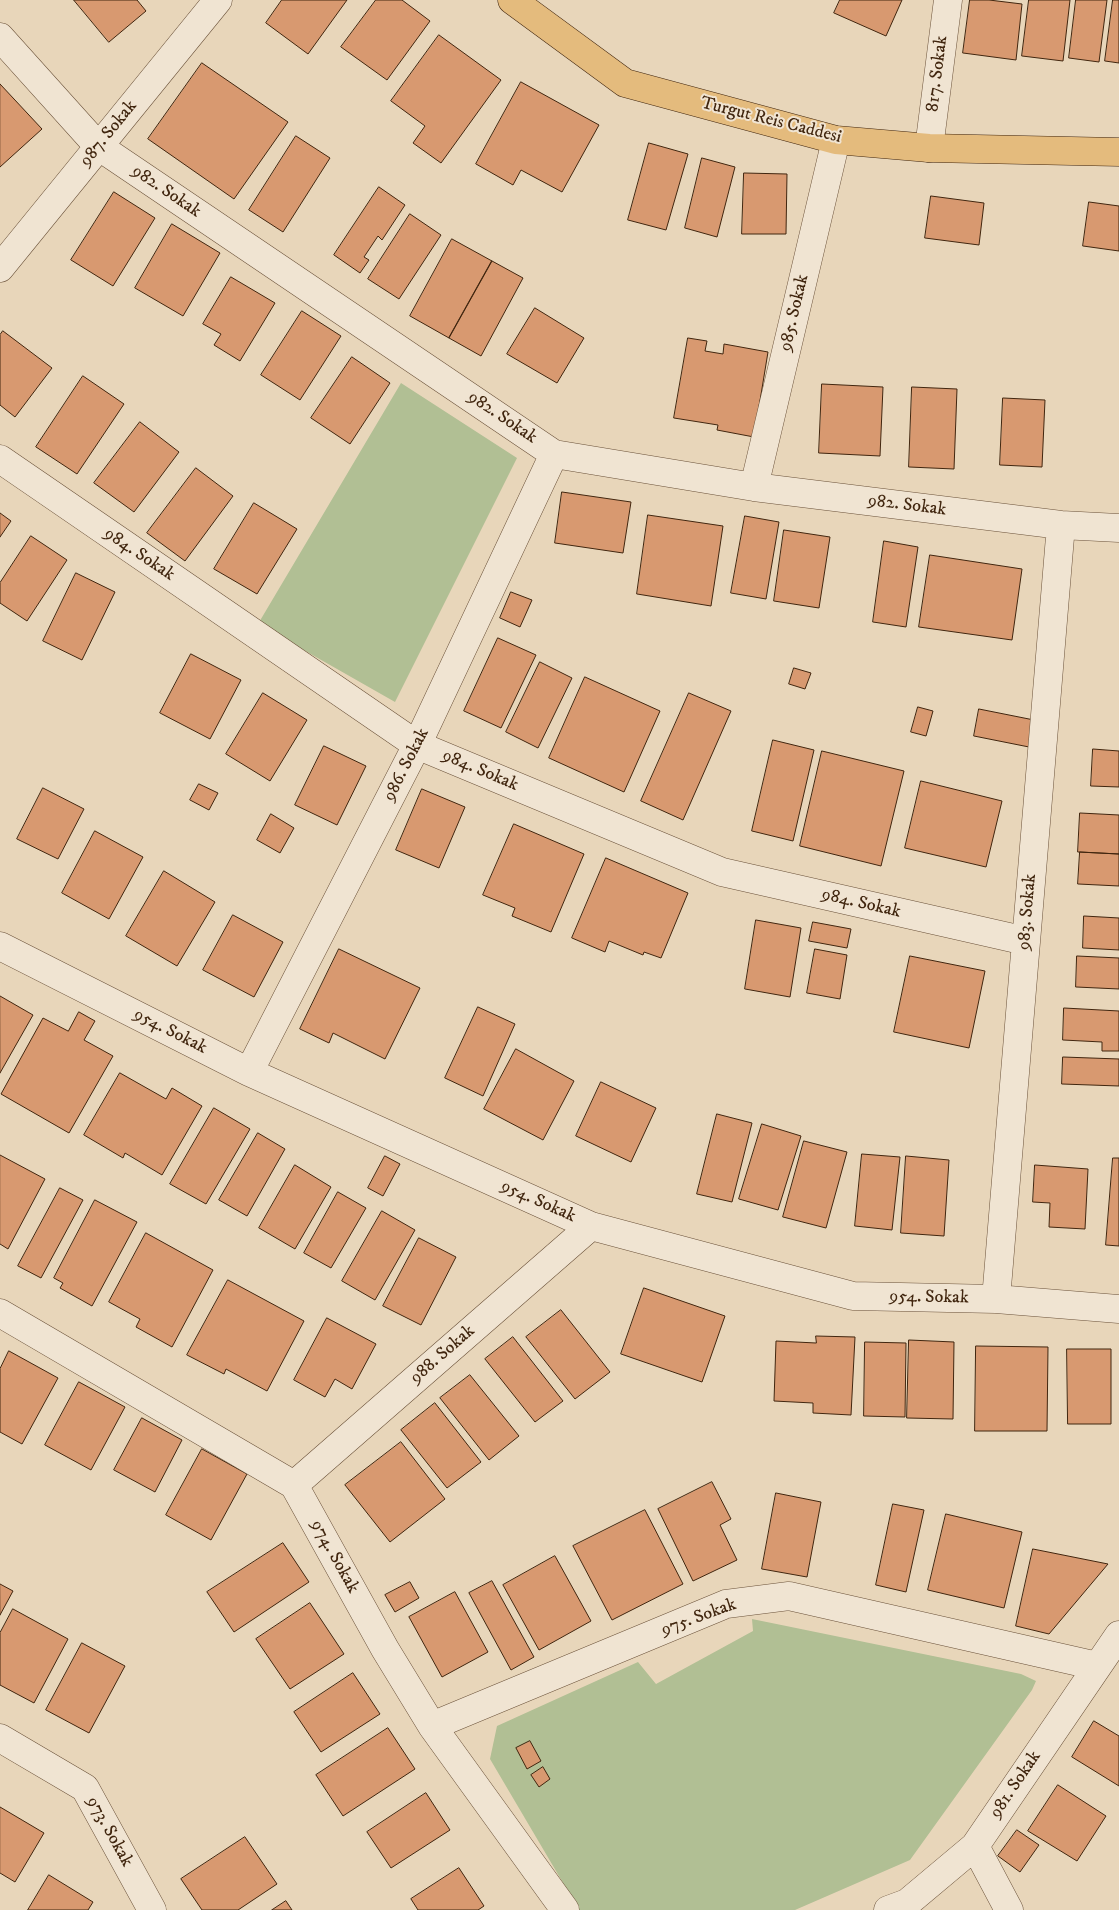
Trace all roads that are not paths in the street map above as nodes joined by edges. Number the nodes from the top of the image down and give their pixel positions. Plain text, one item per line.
1 (218, 0) edge
2 (512, 0) edge
3 (948, 0) edge
4 (0, 37) edge
5 (836, 140) junction
6 (98, 146) junction
7 (929, 148) junction
8 (1119, 152) edge
9 (0, 268) edge
10 (554, 454) junction
11 (0, 459) edge
12 (754, 487) junction
13 (1061, 525) junction
14 (1119, 528) edge
15 (418, 745) junction
16 (1026, 941) junction
17 (0, 946) edge
18 (248, 1072) junction
19 (591, 1226) junction
20 (996, 1299) junction
21 (1119, 1309) edge
22 (0, 1313) edge
23 (294, 1485) junction
24 (1119, 1635) edge
25 (1097, 1666) junction
26 (432, 1726) junction
27 (0, 1738) edge
28 (975, 1846) junction
29 (152, 1910) edge
30 (565, 1910) edge
31 (888, 1910) edge
32 (1009, 1910) edge

1 - 6 street, 987. Sokak
2 - 5 main road, Turgut Reis Caddesi
3 - 7 street, 817. Sokak
4 - 6 street, 982. Sokak
5 - 7 main road, Turgut Reis Caddesi
5 - 12 street, 985. Sokak
6 - 9 street, 987. Sokak
6 - 10 street, 982. Sokak
7 - 8 main road, Turgut Reis Caddesi
10 - 12 street, 982. Sokak
10 - 15 street, 986. Sokak
11 - 15 street, 984. Sokak
12 - 13 street, 982. Sokak
13 - 14 street, 982. Sokak
13 - 16 street, 983. Sokak
15 - 16 street, 984. Sokak
15 - 18 street, 986. Sokak
16 - 20 street, 983. Sokak
17 - 18 street, 954. Sokak
18 - 19 street, 954. Sokak
19 - 20 street, 954. Sokak
19 - 23 street, 988. Sokak
20 - 21 street, 954. Sokak
22 - 23 street
23 - 26 street, 974. Sokak
24 - 25 street, 981. Sokak
25 - 26 street, 975. Sokak
25 - 28 street, 981. Sokak
26 - 30 street, 974. Sokak
27 - 29 street, 973. Sokak
28 - 31 street, 981. Sokak
28 - 32 street

